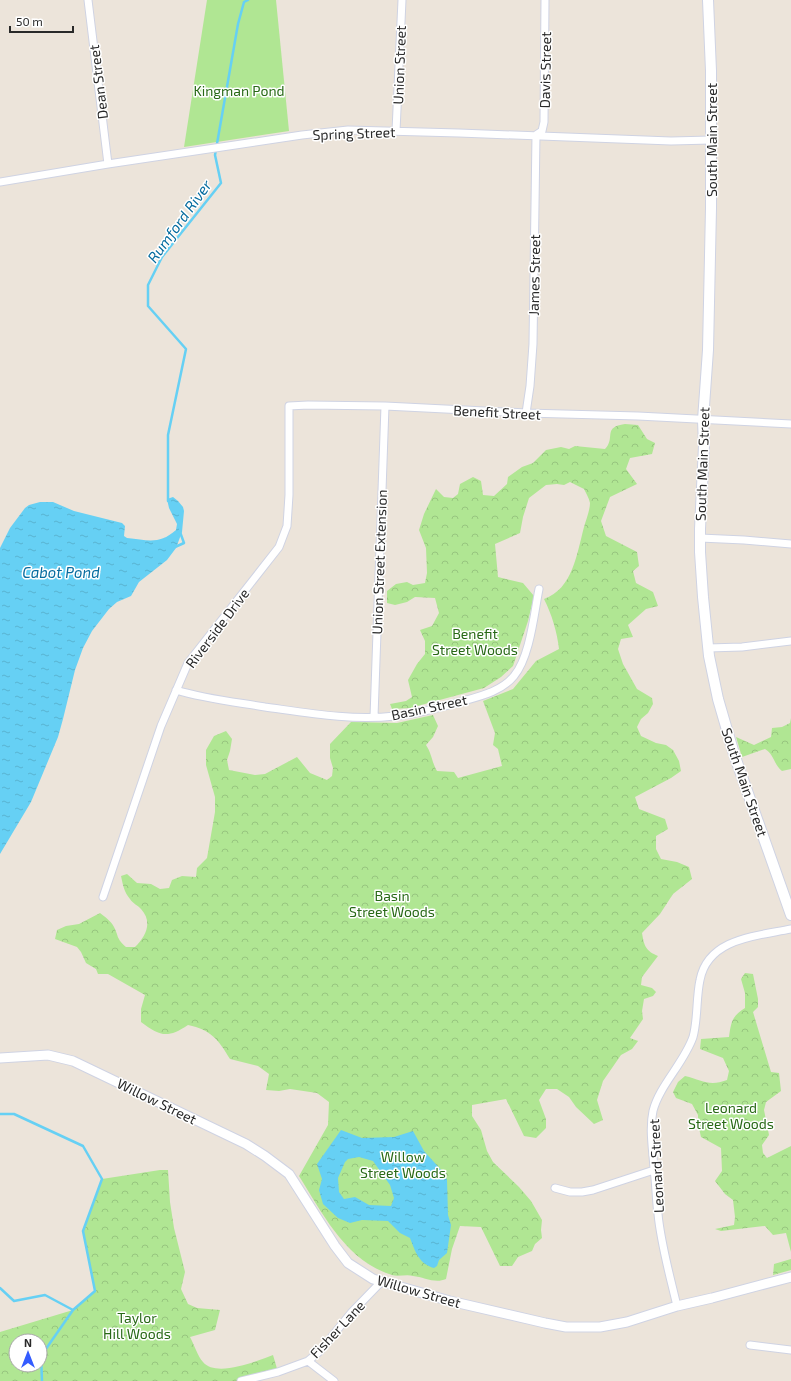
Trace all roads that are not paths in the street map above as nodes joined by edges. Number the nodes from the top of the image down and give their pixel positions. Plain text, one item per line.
1 (88, 0) edge
2 (402, 0) edge
3 (545, 0) edge
4 (708, 0) edge
5 (396, 131) junction
6 (536, 135) junction
7 (711, 140) junction
8 (108, 164) junction
9 (0, 182) edge
10 (292, 406) joint
11 (385, 406) junction
12 (526, 413) junction
13 (703, 420) junction
14 (791, 424) edge
15 (700, 538) junction
16 (791, 544) edge
17 (539, 589) dead end
18 (791, 640) edge
19 (708, 648) junction
20 (176, 690) junction
21 (374, 717) junction
22 (103, 897) dead end
23 (791, 915) edge
24 (791, 929) edge
25 (0, 1058) edge
26 (654, 1170) junction
27 (555, 1188) dead end
28 (791, 1277) edge
29 (381, 1282) junction
30 (677, 1306) junction
31 (750, 1345) dead end
32 (791, 1350) edge
33 (308, 1361) junction
34 (241, 1381) edge
35 (334, 1381) edge

1 - 8 street, Dean Street
2 - 5 street, Union Street
3 - 6 street, Davis Street
4 - 7 main road, South Main Street
5 - 6 street, Spring Street
5 - 8 street, Spring Street
6 - 7 street, Spring Street
6 - 12 street, James Street
7 - 13 main road, South Main Street
8 - 9 street, Spring Street
10 - 11 street, Benefit Street
10 - 20 street, Riverside Drive
11 - 12 street, Benefit Street
11 - 21 street, Union Street Extension
12 - 13 street, Benefit Street
13 - 14 street, Benefit Street
13 - 15 main road, South Main Street
15 - 16 street
15 - 19 main road, South Main Street
17 - 21 street, Basin Street
18 - 19 street
19 - 23 main road, South Main Street
20 - 21 street, Basin Street
20 - 22 street, Riverside Drive
24 - 26 street, Leonard Street
25 - 29 street, Willow Street
26 - 27 street
26 - 30 street, Leonard Street
28 - 30 street, Willow Street
29 - 30 street, Willow Street
29 - 33 street, Fisher Lane
31 - 32 street
33 - 34 street, Fisher Lane
33 - 35 street

